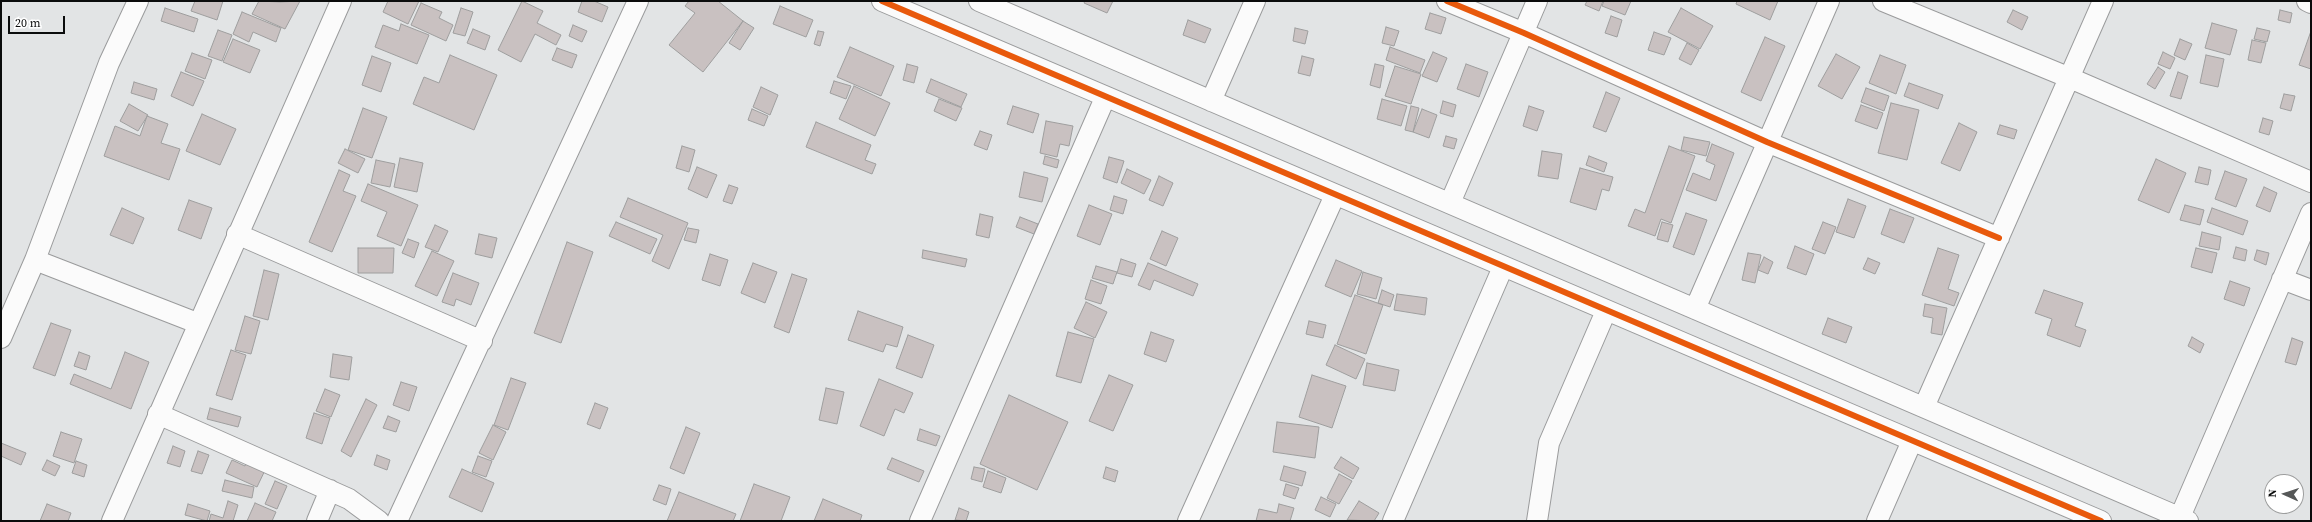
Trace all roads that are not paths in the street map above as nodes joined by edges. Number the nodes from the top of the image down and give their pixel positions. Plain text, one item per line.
1 (138, 1) edge
2 (341, 1) edge
3 (638, 1) edge
4 (882, 1) edge
5 (979, 1) edge
6 (1255, 1) edge
7 (1447, 1) edge
8 (1537, 1) edge
9 (1829, 1) edge
10 (1883, 1) edge
11 (2103, 1) edge
12 (2307, 1) edge
13 (2311, 3) edge
14 (1524, 33) junction
15 (2070, 78) junction
16 (1105, 98) junction
17 (1211, 101) junction
18 (1767, 142) junction
19 (2311, 182) edge
20 (1334, 195) junction
21 (1450, 203) junction
22 (2311, 213) edge
23 (237, 234) junction
24 (1999, 238) junction
25 (35, 260) junction
26 (1503, 267) junction
27 (2282, 279) junction
28 (2311, 290) edge
29 (1695, 309) junction
30 (1606, 311) junction
31 (198, 324) junction
32 (1, 338) edge
33 (482, 341) junction
34 (1924, 408) junction
35 (158, 414) junction
36 (1912, 441) junction
37 (330, 490) junction
38 (2184, 519) edge
39 (112, 521) edge
40 (317, 521) edge
41 (379, 521) edge
42 (397, 521) edge
43 (920, 521) edge
44 (1188, 521) edge
45 (1393, 521) edge
46 (1537, 521) edge
47 (1877, 521) edge
48 (2101, 521) edge

1 - 25 street
2 - 23 street
3 - 33 street
4 - 16 street
5 - 17 street
6 - 17 street
7 - 14 street
8 - 14 street
9 - 18 street
10 - 15 street
11 - 15 street
12 - 13 street
14 - 18 street
14 - 21 street
15 - 19 street
15 - 24 street
16 - 20 street
16 - 43 street
17 - 21 street
18 - 24 street
18 - 29 street
20 - 26 street
20 - 44 street
21 - 29 street
22 - 27 street
23 - 31 street
23 - 33 street
24 - 34 street
25 - 31 street
25 - 32 street
26 - 30 street
26 - 45 street
27 - 28 street
27 - 38 street
29 - 34 street
30 - 36 street
30 - 46 street
31 - 35 street
33 - 42 street
34 - 38 street
35 - 37 street
35 - 39 street
36 - 47 street
36 - 48 street
37 - 40 street
37 - 41 street

